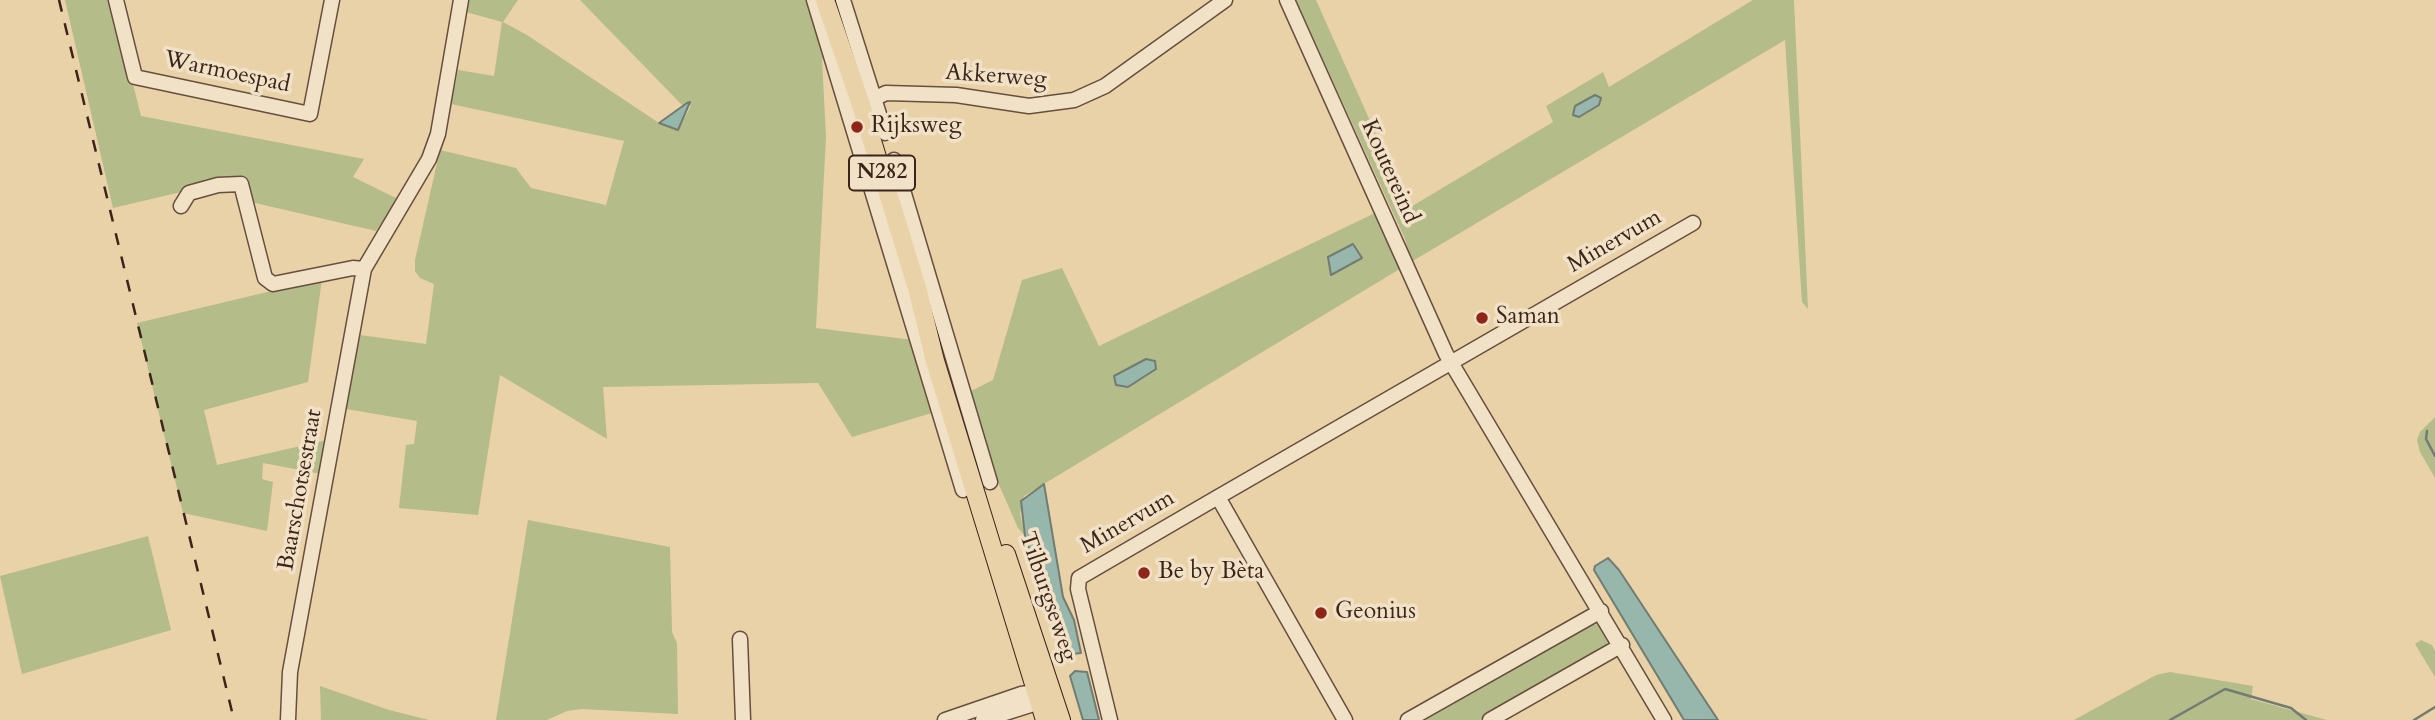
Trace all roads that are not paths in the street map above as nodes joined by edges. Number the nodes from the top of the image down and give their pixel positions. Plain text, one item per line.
1 (116, 0) edge
2 (332, 0) edge
3 (461, 0) edge
4 (814, 0) edge
5 (825, 0) edge
6 (835, 0) edge
7 (843, 0) edge
8 (1225, 0) edge
9 (1287, 0) edge
10 (847, 57) junction
11 (867, 101) junction
12 (885, 133) dead end
13 (894, 160) dead end
14 (181, 206) dead end
15 (1693, 223) dead end
16 (364, 269) junction
17 (923, 286) junction
18 (935, 361) junction
19 (1450, 363) junction
20 (978, 489) junction
21 (1217, 497) junction
22 (1601, 611) junction
23 (740, 639) dead end
24 (1622, 645) junction
25 (1043, 694) junction
26 (288, 720) edge
27 (743, 720) edge
28 (945, 720) edge
29 (983, 720) edge
30 (1045, 720) edge
31 (1061, 720) edge
32 (1110, 720) edge
33 (1345, 720) edge
34 (1408, 720) edge
35 (1490, 720) edge
36 (1664, 720) edge

1 - 2 street, Warmoespad
3 - 16 street, Baarschotsestraat
4 - 18 street
5 - 10 main road, N282
6 - 10 main road, N282
7 - 11 street
8 - 11 street, Akkerweg
9 - 19 street, Koutereind
10 - 11 main road, N282
11 - 12 street
11 - 17 main road, N282
13 - 17 street
14 - 16 street
15 - 19 street, Minervum
16 - 26 street, Baarschotsestraat
17 - 18 main road, N282
17 - 20 street
18 - 20 main road, N282
19 - 21 street, Minervum
19 - 22 street
20 - 25 main road, Tilburgseweg / N282
21 - 32 street, Minervum
21 - 33 street
22 - 24 street
22 - 34 street
23 - 27 street
24 - 35 street
24 - 36 street
25 - 28 street
25 - 29 street
25 - 30 main road, Tilburgseweg / N282
25 - 31 main road, Tilburgseweg / N282

